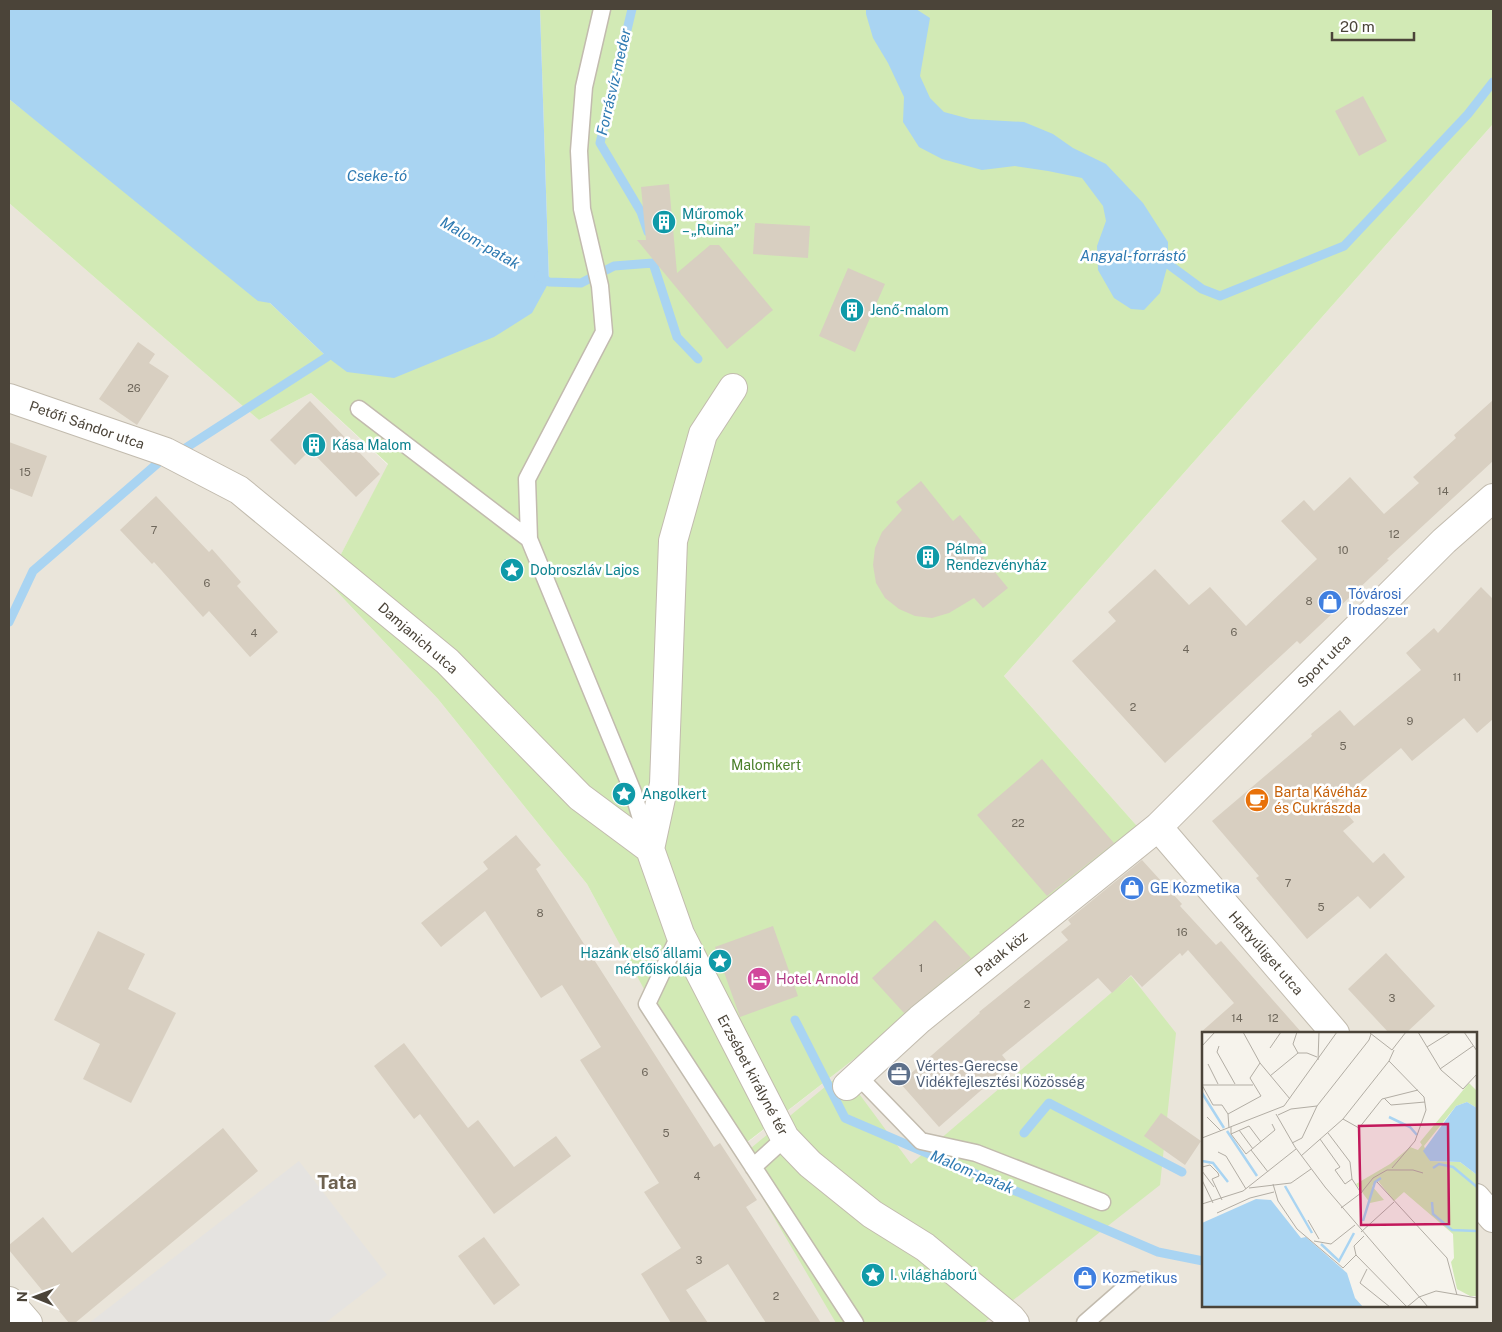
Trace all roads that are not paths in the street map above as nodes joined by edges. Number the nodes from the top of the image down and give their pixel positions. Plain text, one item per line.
1 (602, 9) edge
2 (734, 388) dead end
3 (9, 398) edge
4 (359, 409) dead end
5 (166, 452) joint
6 (1493, 498) edge
7 (529, 539) junction
8 (1158, 828) junction
9 (650, 849) junction
10 (680, 934) junction
11 (1333, 1032) edge
12 (853, 1081) joint
13 (785, 1138) junction
14 (752, 1167) junction
15 (1477, 1199) edge
16 (1102, 1202) dead end
17 (1493, 1218) edge
18 (1134, 1280) dead end
19 (9, 1301) edge
20 (1009, 1322) edge
21 (28, 1323) edge
22 (854, 1323) edge
23 (1085, 1323) edge

1 - 7 lane
2 - 9 street
3 - 5 street, Petőfi Sándor utca
4 - 7 lane
5 - 9 street, Damjanich utca
6 - 8 street, Sport utca
7 - 9 lane
8 - 11 street, Hattyúliget utca
8 - 12 street, Patak köz
9 - 10 street, Erzsébet királyné tér
10 - 13 street, Erzsébet királyné tér
10 - 14 lane
12 - 16 lane
13 - 14 lane
13 - 20 street, Erzsébet királyné tér
14 - 22 lane
15 - 17 street
18 - 23 lane
19 - 21 street

